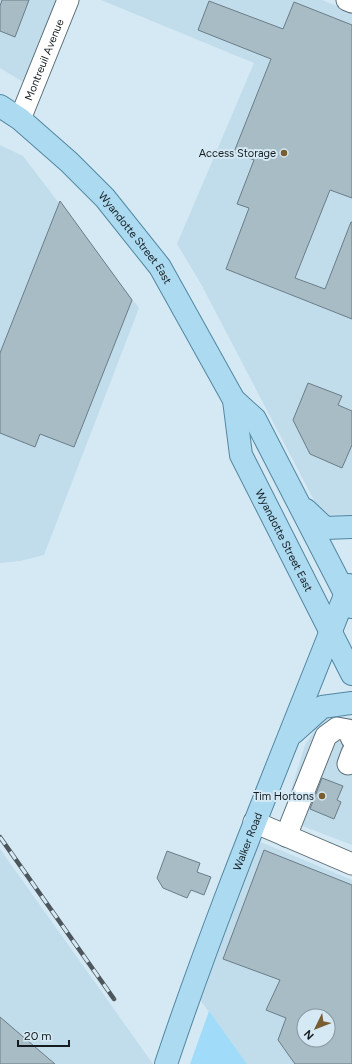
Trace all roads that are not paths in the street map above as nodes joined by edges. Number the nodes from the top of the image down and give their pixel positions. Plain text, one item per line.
1 (68, 0) edge
2 (347, 0) edge
3 (352, 2) edge
4 (0, 106) edge
5 (20, 119) junction
6 (234, 400) junction
7 (298, 502) junction
8 (352, 527) edge
9 (350, 593) edge
10 (330, 631) junction
11 (352, 674) edge
12 (352, 703) edge
13 (289, 737) junction
14 (352, 739) edge
15 (254, 822) junction
16 (286, 836) junction
17 (352, 864) edge
18 (166, 1064) edge

1 - 5 street, Montreuil Avenue
2 - 3 street
4 - 5 main road, Wyandotte Street East
5 - 6 main road, Wyandotte Street East
6 - 7 main road, Wyandotte Street East
6 - 10 main road, Wyandotte Street East
7 - 8 main road
7 - 9 main road, Wyandotte Street East
9 - 10 main road, Walker Road
10 - 11 main road, Wyandotte Street East
10 - 13 main road, Walker Road
12 - 13 main road
13 - 15 main road, Walker Road
14 - 16 street
15 - 16 street
15 - 18 main road, Walker Road
16 - 17 street

